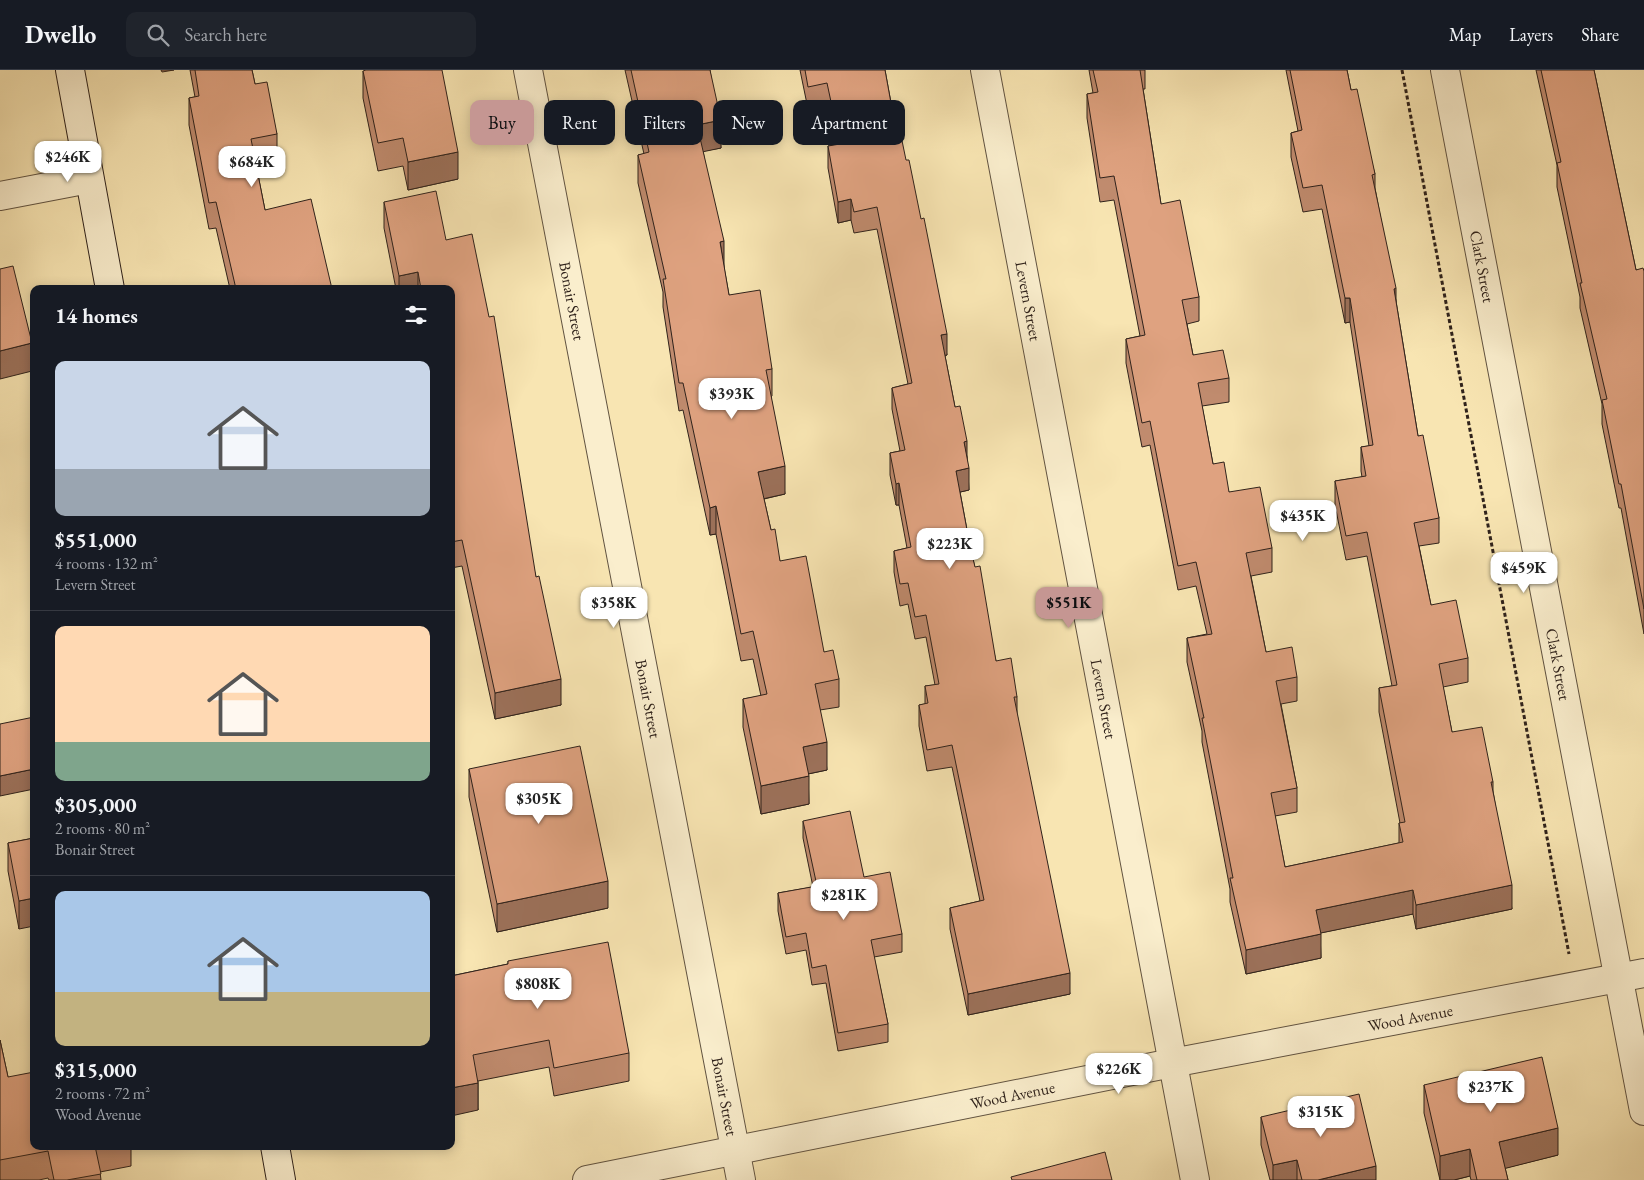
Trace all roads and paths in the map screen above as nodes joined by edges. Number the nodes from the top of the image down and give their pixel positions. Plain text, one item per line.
1 (70, 70) edge
2 (528, 70) edge
3 (985, 70) edge
4 (1402, 70) edge
5 (1445, 70) edge
6 (89, 179) junction
7 (0, 196) edge
8 (109, 285) edge
9 (1569, 956) dead end
10 (1631, 975) edge
11 (1172, 1063) junction
12 (1644, 1111) edge
13 (276, 1150) edge
14 (736, 1150) junction
15 (281, 1180) edge
16 (587, 1180) edge
17 (741, 1180) edge
18 (1194, 1180) edge

1 - 6 street
2 - 14 street, Bonair Street
3 - 11 street, Levern Street
4 - 9 path
5 - 10 street, Clark Street
6 - 7 street
6 - 8 street
10 - 11 street, Wood Avenue
10 - 12 street, Clark Street
11 - 14 street, Wood Avenue
11 - 18 street, Levern Street
13 - 15 street
14 - 16 street, Wood Avenue
14 - 17 street, Bonair Street

